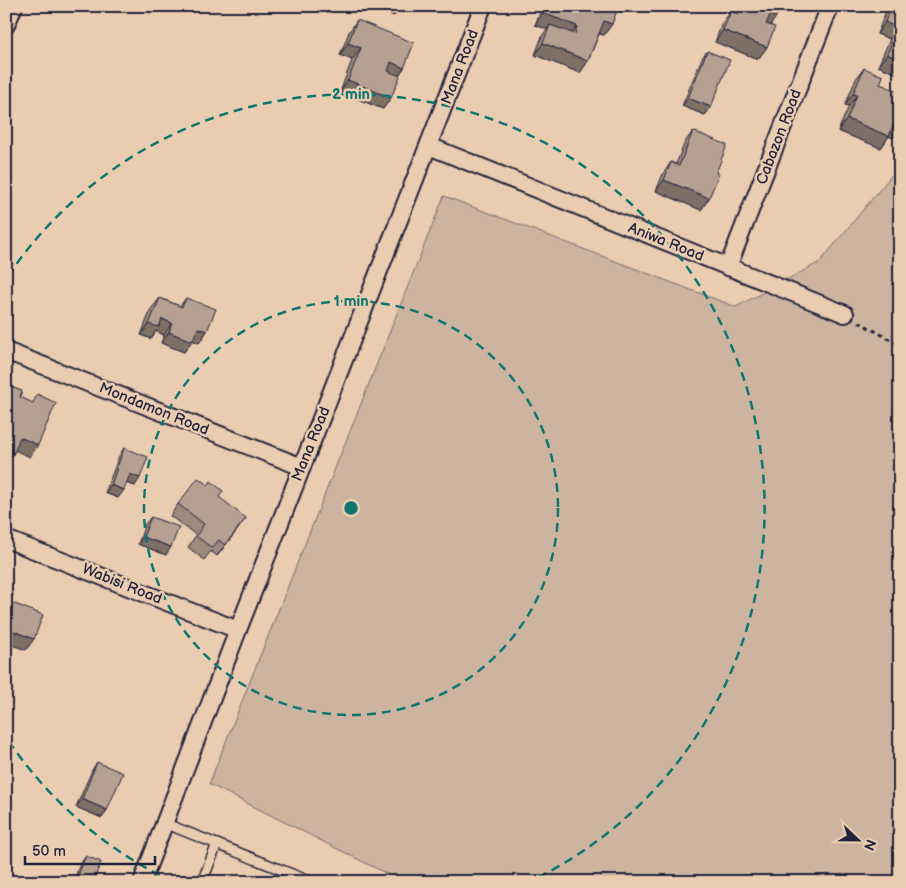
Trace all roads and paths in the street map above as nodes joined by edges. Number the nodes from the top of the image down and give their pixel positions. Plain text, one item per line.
1 (14, 6) edge
2 (483, 6) edge
3 (830, 6) edge
4 (6, 25) edge
5 (429, 146) junction
6 (728, 267) junction
7 (845, 314) joint
8 (900, 345) edge
9 (6, 351) edge
10 (302, 467) junction
11 (6, 539) edge
12 (238, 630) junction
13 (164, 823) junction
14 (217, 844) junction
15 (142, 882) edge
16 (202, 882) edge
17 (312, 882) edge

1 - 4 street
2 - 5 street, Mana Road
3 - 6 street, Cabazon Road
5 - 6 street, Aniwa Road
5 - 10 street, Mana Road
6 - 7 street, Aniwa Road
7 - 8 path
9 - 10 street, Mondamon Road
10 - 12 street, Mana Road
11 - 12 street, Wabisi Road
12 - 13 street, Mana Road
13 - 14 lane
13 - 15 street, Mana Road
14 - 16 lane
14 - 17 lane

